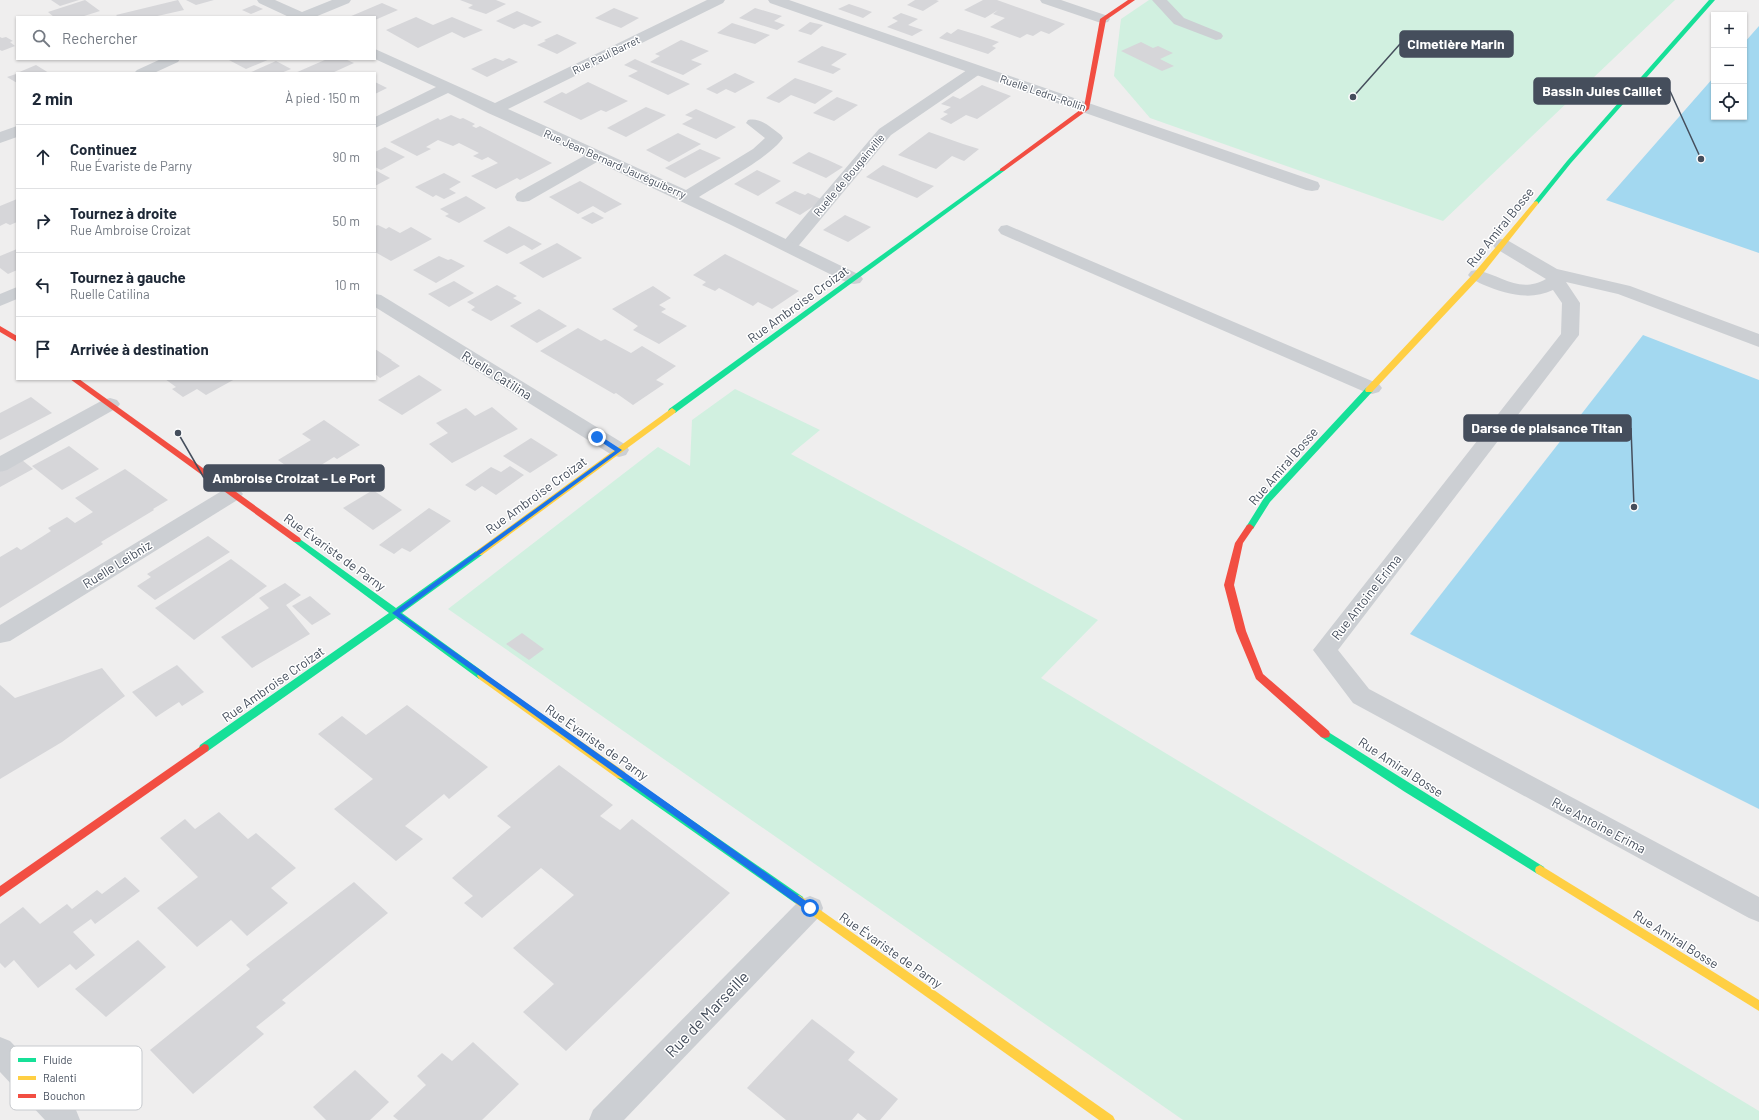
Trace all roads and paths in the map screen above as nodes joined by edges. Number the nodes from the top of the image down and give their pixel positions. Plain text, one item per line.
1 (264, 0) edge
2 (344, 0) edge
3 (718, 0) edge
4 (775, 0) edge
5 (1047, 0) edge
6 (1132, 0) edge
7 (1158, 0) edge
8 (1712, 0) edge
9 (294, 14) edge
10 (281, 16) edge
11 (305, 16) edge
12 (1103, 19) junction
13 (1216, 36) dead end
14 (376, 53) edge
15 (171, 60) edge
16 (975, 70) junction
17 (144, 72) edge
18 (447, 88) junction
19 (1087, 108) junction
20 (494, 110) junction
21 (376, 123) edge
22 (754, 123) dead end
23 (16, 131) edge
24 (0, 138) edge
25 (596, 156) junction
26 (1312, 186) dead end
27 (523, 197) dead end
28 (687, 197) junction
29 (1007, 230) dead end
30 (1501, 244) junction
31 (789, 246) junction
32 (1477, 276) junction
33 (1553, 277) junction
34 (854, 279) junction
35 (16, 293) edge
36 (376, 300) edge
37 (0, 301) edge
38 (0, 328) edge
39 (16, 339) edge
40 (1759, 341) edge
41 (75, 380) edge
42 (1372, 388) junction
43 (110, 404) junction
44 (619, 450) junction
45 (0, 465) edge
46 (232, 494) junction
47 (396, 613) junction
48 (2, 635) dead end
49 (0, 892) edge
50 (810, 908) junction
51 (1759, 910) edge
52 (1759, 1006) edge
53 (0, 1051) edge
54 (10, 1062) edge
55 (56, 1110) edge
56 (65, 1120) edge
57 (604, 1120) edge
58 (1109, 1120) edge

1 - 9 street
2 - 11 street
3 - 20 street, Rue Paul Barret
4 - 16 street, Ruelle Ledru-Rollin
5 - 12 street
6 - 12 street
7 - 13 street
8 - 30 street, Rue Amiral Bosse
9 - 10 street
12 - 19 street
14 - 18 street, Rue Jean Bernard Jauréguiberry
15 - 17 street
16 - 19 street, Ruelle Ledru-Rollin
16 - 31 street, Ruelle de Bougainville
18 - 20 street, Rue Jean Bernard Jauréguiberry
18 - 21 street
19 - 26 street, Ruelle Ledru-Rollin
19 - 34 street, Rue Ambroise Croizat
20 - 25 street, Rue Jean Bernard Jauréguiberry
22 - 28 street
23 - 24 street
25 - 27 street
25 - 28 street, Rue Jean Bernard Jauréguiberry
28 - 31 street, Rue Jean Bernard Jauréguiberry
29 - 42 street
30 - 32 street, Rue Amiral Bosse
30 - 33 street, Rue Antoine Erima
31 - 34 street, Rue Jean Bernard Jauréguiberry
32 - 33 street
32 - 42 street, Rue Amiral Bosse
33 - 40 street
33 - 51 street, Rue Antoine Erima
34 - 44 street, Rue Ambroise Croizat
35 - 37 street
36 - 44 street, Ruelle Catilina
38 - 39 street
41 - 43 street, Rue Évariste de Parny
42 - 52 street, Rue Amiral Bosse
43 - 45 street
43 - 46 street, Rue Évariste de Parny
44 - 47 street, Rue Ambroise Croizat
46 - 47 street, Rue Évariste de Parny
46 - 48 street, Ruelle Leibniz
47 - 49 street, Rue Ambroise Croizat
47 - 50 street, Rue Évariste de Parny
50 - 57 street, Rue de Marseille
50 - 58 street, Rue Évariste de Parny
53 - 54 street
55 - 56 street

